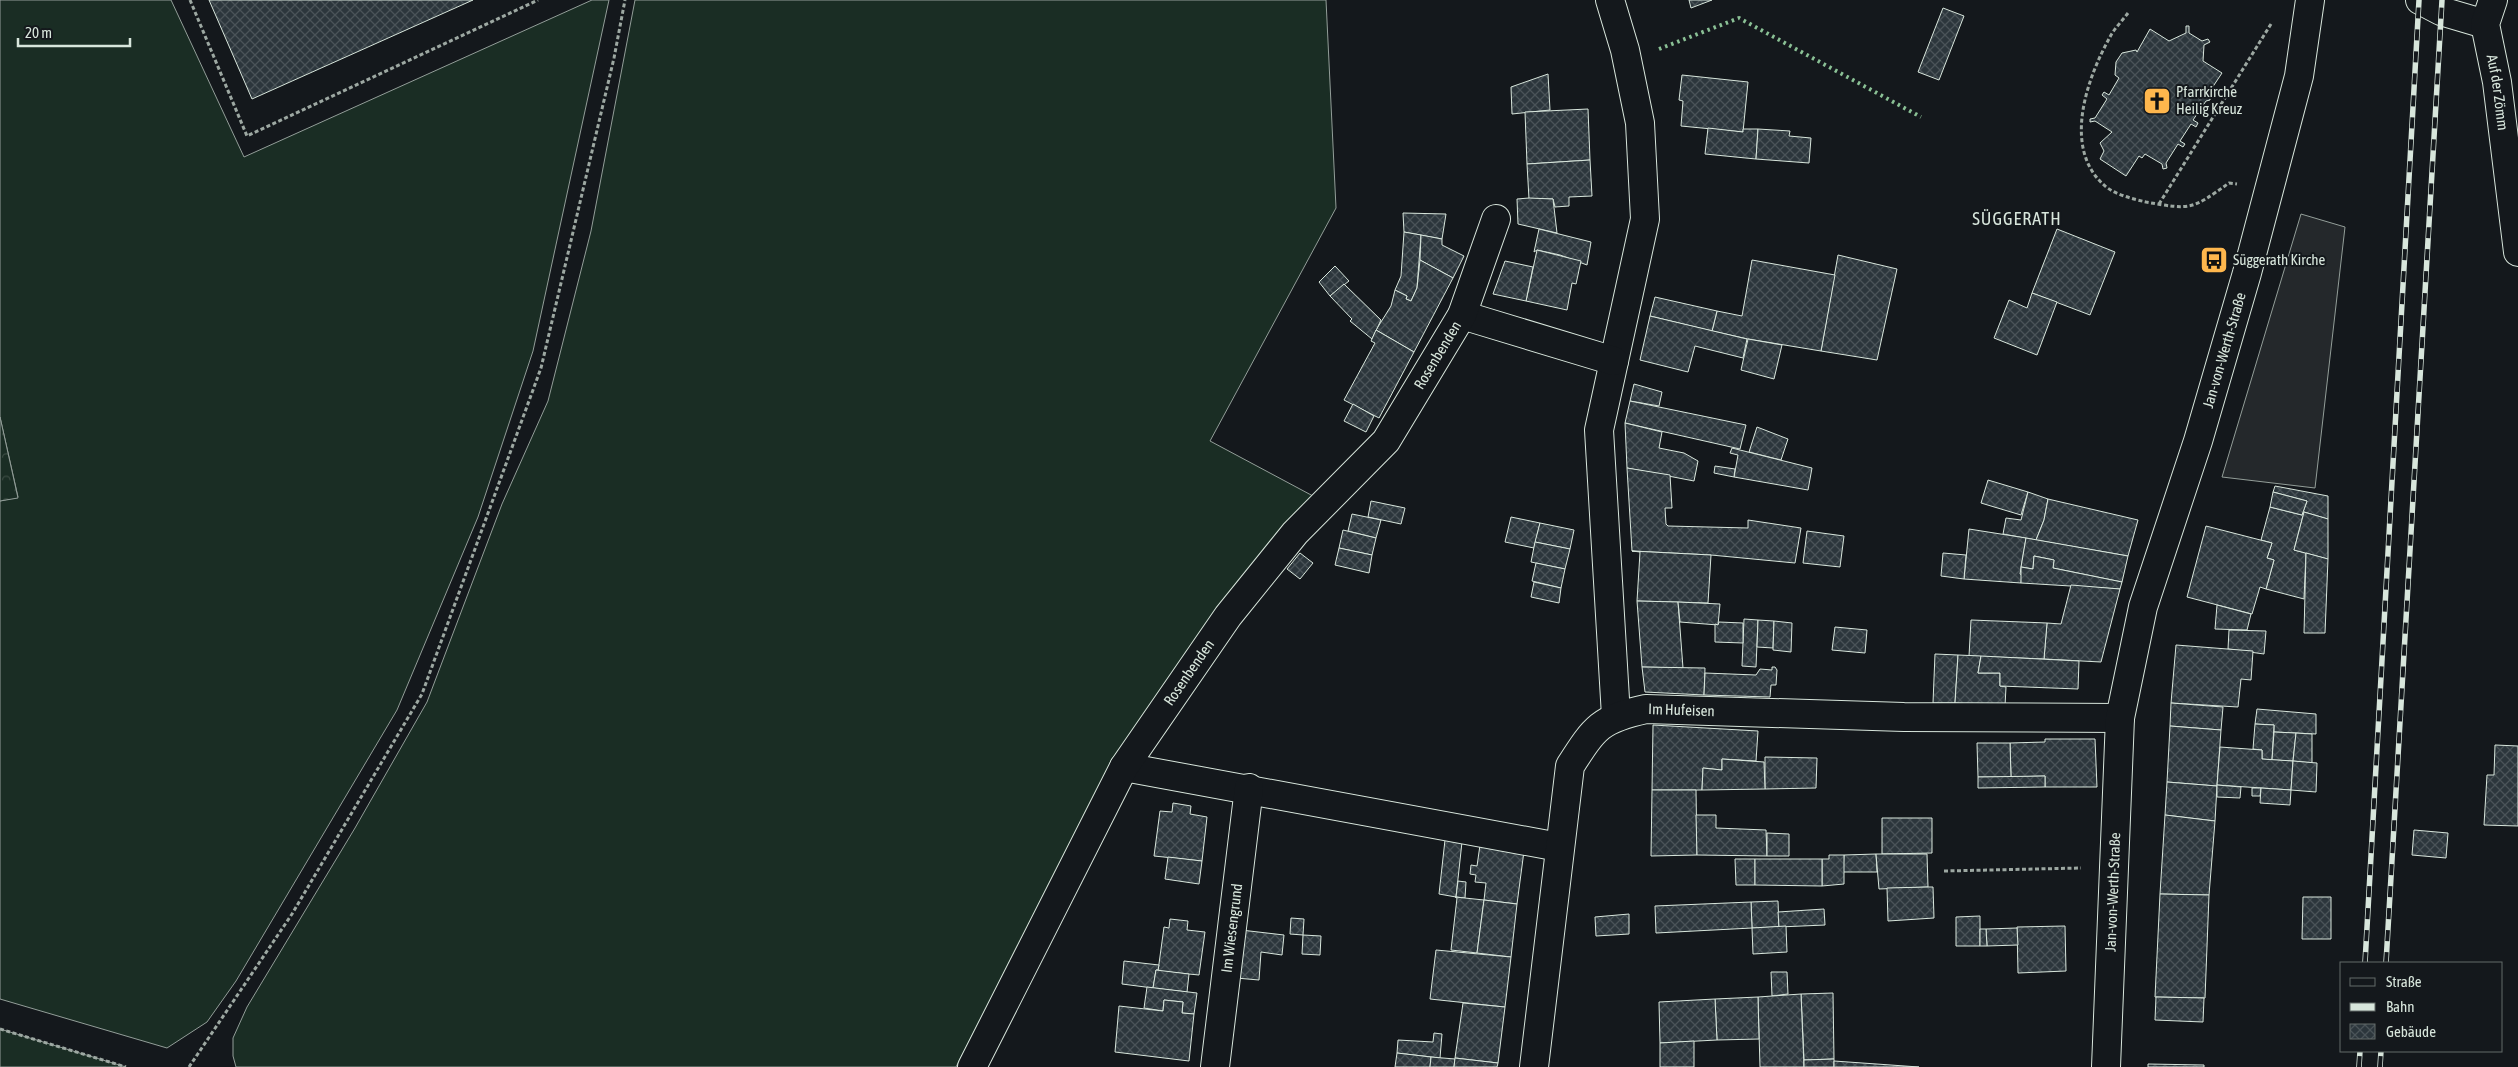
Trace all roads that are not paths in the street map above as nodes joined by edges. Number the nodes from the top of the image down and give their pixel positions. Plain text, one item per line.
1 (1610, 0) edge
2 (2420, 0) edge
3 (2309, 11) edge
4 (2489, 12) edge
5 (1496, 219) dead end
6 (2518, 252) edge
7 (1462, 315) junction
8 (1614, 361) junction
9 (1616, 716) junction
10 (2120, 718) junction
11 (1124, 766) junction
12 (1248, 788) junction
13 (1560, 847) junction
14 (972, 1067) edge
15 (1216, 1067) edge
16 (1534, 1067) edge
17 (2106, 1067) edge

1 - 8 street
2 - 4 street, Auf der Zömm
3 - 10 street, Jan-von-Werth-Straße
4 - 6 street, Auf der Zömm
5 - 7 street, Rosenbenden
7 - 8 street, Rosenbenden
7 - 11 street, Rosenbenden
8 - 9 street
9 - 10 street, Im Hufeisen
9 - 13 street, Im Hufeisen
10 - 17 street, Jan-von-Werth-Straße
11 - 12 street
11 - 14 street, Rosenbenden
12 - 13 street
12 - 15 street, Im Wiesengrund
13 - 16 street, Im Hufeisen

